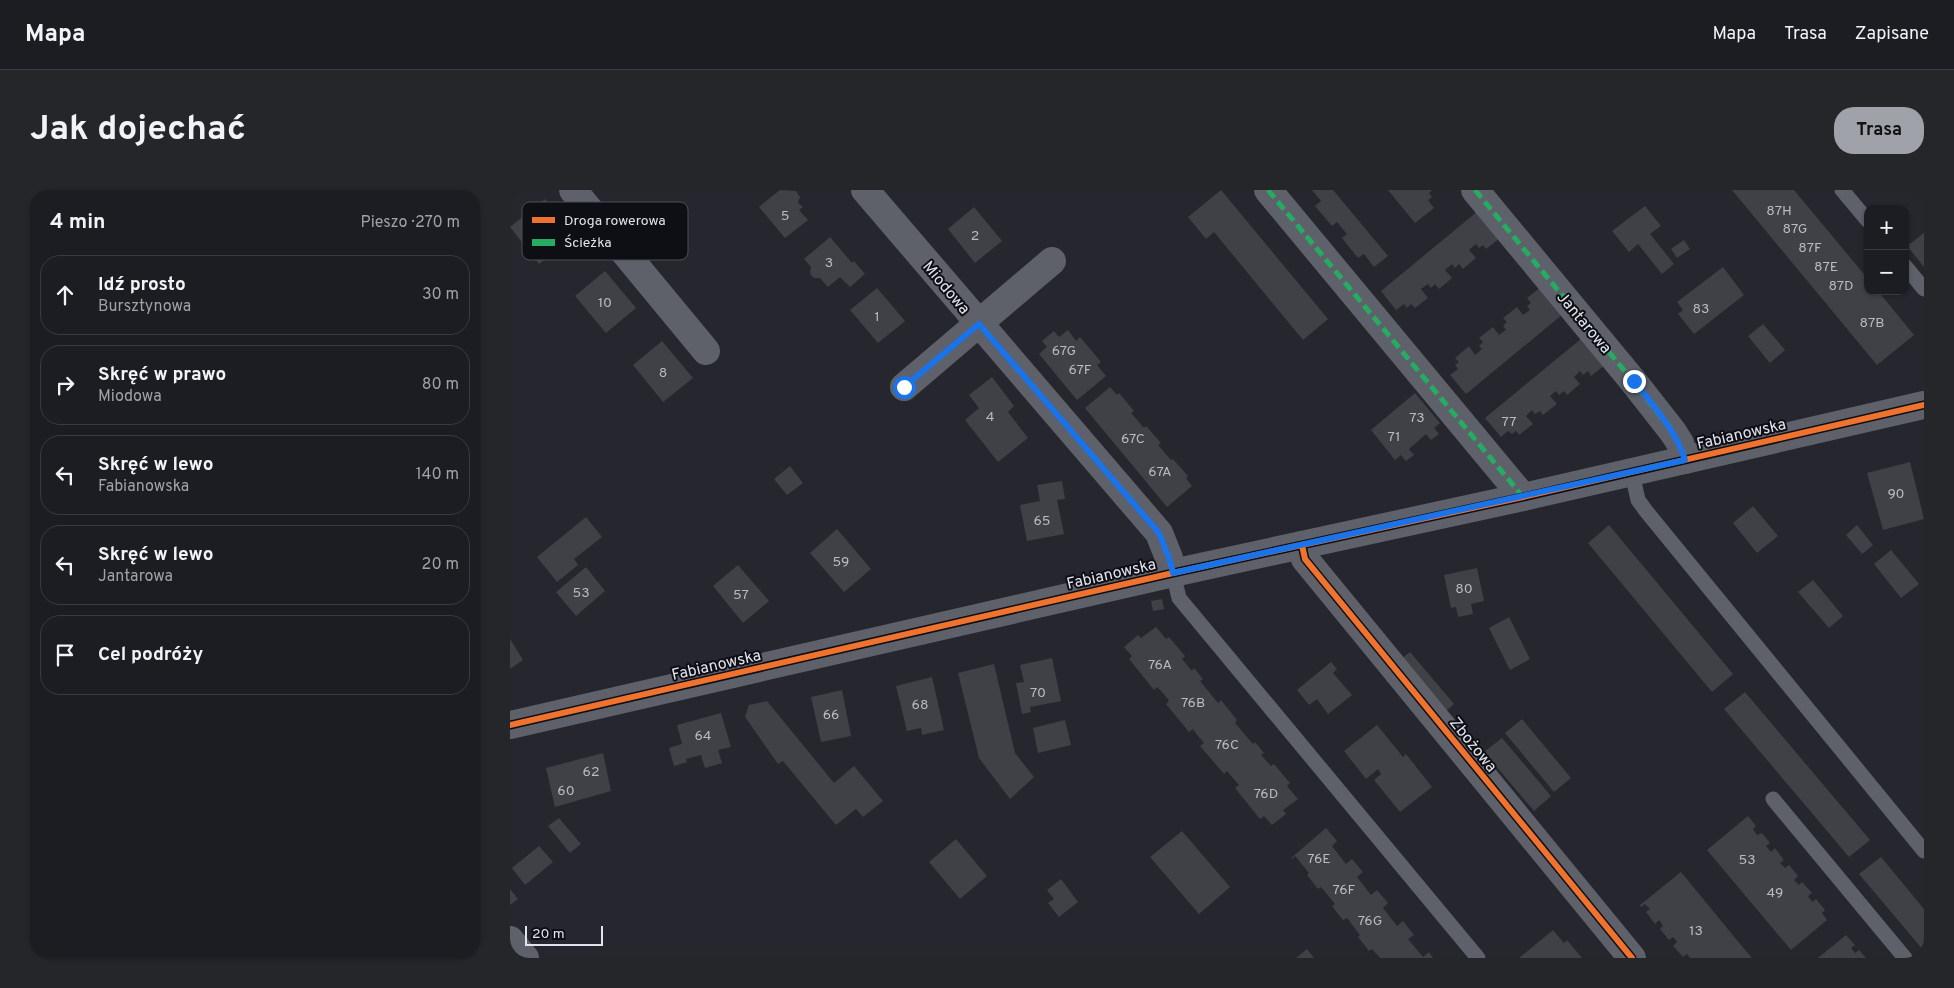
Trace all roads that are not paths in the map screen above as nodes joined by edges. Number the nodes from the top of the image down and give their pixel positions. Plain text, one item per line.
1 (573, 190) edge
2 (865, 190) edge
3 (1268, 190) edge
4 (1475, 190) edge
5 (1842, 190) edge
6 (583, 202) edge
7 (1864, 216) edge
8 (631, 260) edge
9 (1052, 261) dead end
10 (1909, 271) edge
11 (1924, 289) edge
12 (979, 324) junction
13 (706, 351) dead end
14 (904, 387) dead end
15 (1924, 405) edge
16 (1685, 460) junction
17 (1632, 473) junction
18 (1523, 497) junction
19 (1302, 545) junction
20 (1173, 573) junction
21 (510, 725) edge
22 (1773, 798) dead end
23 (1924, 852) edge
24 (510, 940) edge
25 (525, 958) edge
26 (1478, 958) edge
27 (1632, 958) edge
28 (1905, 958) edge

1 - 6 street
2 - 12 street, Miodowa
3 - 18 street
4 - 16 street, Jantarowa
5 - 7 lane
8 - 13 street
9 - 12 street
10 - 11 lane
12 - 14 street
12 - 20 street, Miodowa
15 - 16 street, Fabianowska
16 - 17 street, Fabianowska
17 - 18 street, Fabianowska
17 - 23 lane
18 - 19 street, Fabianowska
19 - 20 street, Fabianowska
19 - 27 street, Zbożowa
20 - 21 street, Fabianowska
20 - 26 lane
22 - 28 lane
24 - 25 street

